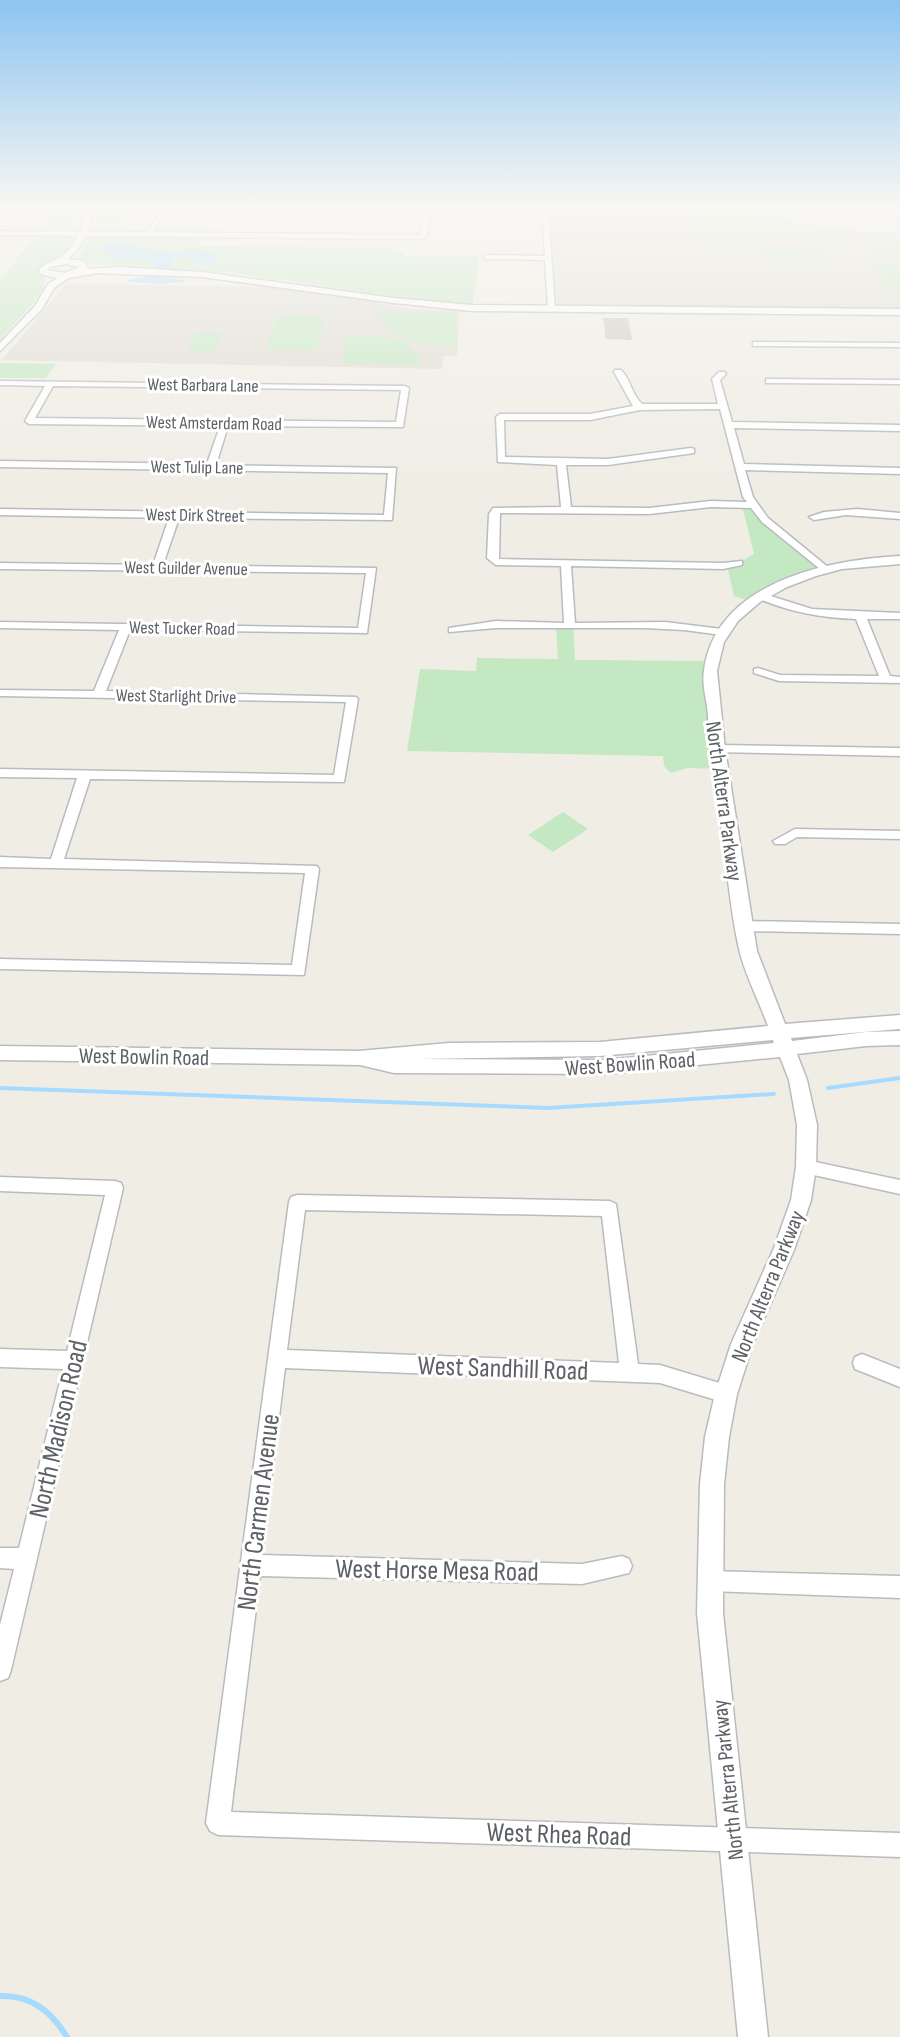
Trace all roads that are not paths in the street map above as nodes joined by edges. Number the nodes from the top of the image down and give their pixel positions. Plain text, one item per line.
1 (42, 301) edge
2 (402, 301) edge
3 (551, 301) edge
4 (552, 308) junction
5 (899, 314) edge
6 (756, 344) dead end
7 (900, 345) edge
8 (0, 347) edge
9 (618, 372) dead end
10 (722, 374) dead end
11 (769, 381) dead end
12 (900, 382) edge
13 (0, 383) edge
14 (51, 383) junction
15 (723, 406) junction
16 (640, 407) junction
17 (225, 423) junction
18 (400, 425) joint
19 (728, 425) junction
20 (900, 428) edge
21 (691, 451) dead end
22 (561, 461) junction
23 (1, 465) edge
24 (211, 467) junction
25 (740, 467) junction
26 (900, 471) edge
27 (752, 505) junction
28 (566, 509) junction
29 (0, 512) edge
30 (175, 515) junction
31 (900, 516) edge
32 (814, 517) dead end
33 (389, 518) joint
34 (900, 560) edge
35 (738, 563) dead end
36 (566, 564) junction
37 (0, 566) edge
38 (156, 568) junction
39 (825, 570) junction
40 (761, 596) junction
41 (860, 615) junction
42 (900, 616) edge
43 (0, 626) edge
44 (570, 626) junction
45 (126, 627) junction
46 (453, 630) dead end
47 (363, 631) joint
48 (722, 633) junction
49 (758, 671) dead end
50 (886, 680) junction
51 (900, 680) edge
52 (0, 693) edge
53 (99, 694) junction
54 (718, 749) junction
55 (900, 752) edge
56 (0, 773) edge
57 (85, 774) junction
58 (900, 835) edge
59 (780, 841) dead end
60 (0, 862) edge
61 (56, 863) junction
62 (743, 926) junction
63 (900, 929) edge
64 (0, 964) edge
65 (900, 1022) edge
66 (900, 1038) edge
67 (782, 1041) junction
68 (0, 1053) edge
69 (806, 1167) junction
70 (0, 1184) edge
71 (900, 1187) edge
72 (0, 1358) edge
73 (277, 1359) junction
74 (74, 1360) junction
75 (862, 1363) dead end
76 (630, 1372) junction
77 (900, 1378) edge
78 (726, 1394) junction
79 (0, 1558) edge
80 (27, 1559) junction
81 (251, 1565) junction
82 (622, 1566) dead end
83 (710, 1581) junction
84 (900, 1587) edge
85 (0, 1670) edge
86 (218, 1823) joint
87 (734, 1840) junction
88 (900, 1845) edge
89 (753, 2037) edge

1 - 8 street
2 - 4 street
3 - 4 street
4 - 5 street
6 - 7 street
9 - 16 street
10 - 15 street
11 - 12 street
13 - 14 street, West Barbara Lane
14 - 17 street, West Amsterdam Road
14 - 18 street, West Barbara Lane
15 - 16 street
15 - 19 street
16 - 22 street
17 - 18 street, West Amsterdam Road
17 - 24 street
19 - 20 street
19 - 25 street
21 - 22 street
22 - 28 street
23 - 24 street, West Tulip Lane
24 - 33 street, West Tulip Lane
25 - 26 street
25 - 27 street
27 - 28 street
27 - 39 street
28 - 36 street
29 - 30 street, West Dirk Street
30 - 33 street, West Dirk Street
30 - 38 street
31 - 32 street
34 - 39 street, North Alterra Parkway
35 - 36 street
36 - 44 street
37 - 38 street, West Guilder Avenue
38 - 47 street, West Guilder Avenue
39 - 40 street, North Alterra Parkway
40 - 41 street
40 - 48 street, North Alterra Parkway
41 - 42 street
41 - 50 street
43 - 45 street, West Tucker Road
44 - 46 street
44 - 48 street
45 - 47 street, West Tucker Road
45 - 53 street
48 - 54 street, North Alterra Parkway
49 - 50 street
50 - 51 street
52 - 53 street, West Starlight Drive
53 - 57 street, West Starlight Drive
54 - 55 street
54 - 62 street, North Alterra Parkway
56 - 57 street
57 - 61 street
58 - 59 street
60 - 61 street
61 - 64 street
62 - 63 street
62 - 67 street, North Alterra Parkway
65 - 67 street, West Bowlin Road
66 - 67 street, West Bowlin Road
67 - 68 street, West Bowlin Road
67 - 69 street, North Alterra Parkway
69 - 71 street
69 - 78 street, North Alterra Parkway
70 - 74 street, North Madison Road
72 - 74 street
73 - 76 street, West Sandhill Road
73 - 76 street, North Carmen Avenue
73 - 81 street, North Carmen Avenue
74 - 80 street, North Madison Road
75 - 77 street
76 - 78 street, West Sandhill Road
78 - 83 street, North Alterra Parkway
79 - 80 street
80 - 85 street, North Madison Road
81 - 82 street, West Horse Mesa Road
81 - 86 street, North Carmen Avenue
83 - 84 street
83 - 87 street, North Alterra Parkway
86 - 87 street, West Rhea Road
87 - 88 street, West Rhea Road
87 - 89 street, North Alterra Parkway

